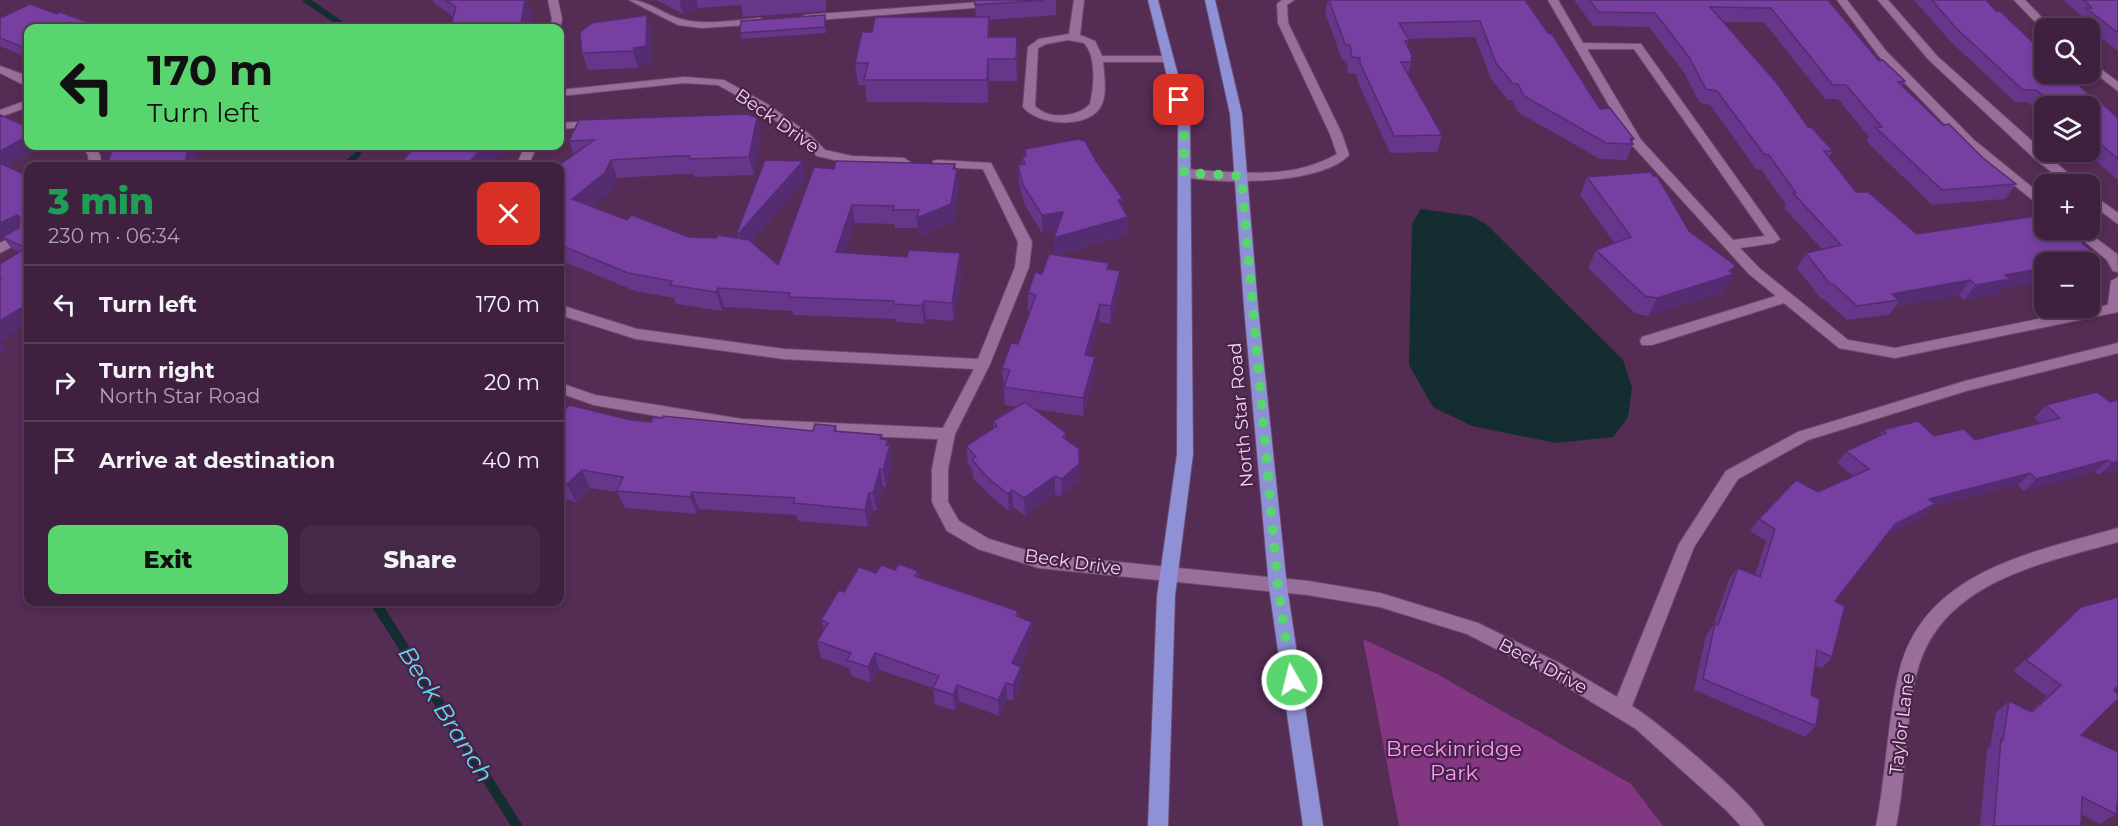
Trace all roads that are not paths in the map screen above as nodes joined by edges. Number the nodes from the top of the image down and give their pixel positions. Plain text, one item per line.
1 (553, 0) edge
2 (634, 0) edge
3 (1079, 0) edge
4 (1153, 0) edge
5 (1210, 0) edge
6 (1288, 0) edge
7 (1553, 0) edge
8 (1842, 0) edge
9 (1883, 0) edge
10 (2019, 0) edge
11 (1007, 3) edge
12 (796, 18) edge
13 (2037, 18) edge
14 (773, 20) edge
15 (556, 24) edge
16 (1074, 38) junction
17 (1580, 46) junction
18 (1097, 59) junction
19 (1168, 59) junction
20 (0, 69) edge
21 (2100, 73) edge
22 (24, 81) edge
23 (2118, 88) edge
24 (564, 93) edge
25 (24, 105) edge
26 (0, 114) edge
27 (777, 116) junction
28 (754, 117) edge
29 (605, 123) edge
30 (564, 126) edge
31 (1184, 173) junction
32 (2061, 174) edge
33 (1241, 176) junction
34 (2034, 195) edge
35 (2100, 205) edge
36 (2118, 220) edge
37 (24, 235) edge
38 (2090, 240) edge
39 (1730, 245) junction
40 (0, 249) edge
41 (2118, 268) edge
42 (2118, 282) edge
43 (1787, 297) junction
44 (564, 311) edge
45 (1647, 341) dead end
46 (2118, 348) edge
47 (983, 364) junction
48 (564, 389) edge
49 (947, 434) junction
50 (2118, 535) edge
51 (1169, 575) junction
52 (1278, 587) junction
53 (1621, 710) junction
54 (1158, 826) edge
55 (1313, 826) edge
56 (1754, 826) edge
57 (1886, 826) edge

1 - 15 street
2 - 14 street
3 - 16 street
4 - 19 main road
5 - 33 main road, North Star Road
6 - 33 street
7 - 17 street
8 - 34 street
9 - 32 street
10 - 13 street
11 - 12 street
16 - 18 street
16 - 18 street
17 - 39 street
17 - 39 street
18 - 19 street
19 - 31 main road
20 - 22 street
21 - 23 street
24 - 27 street, Beck Drive
25 - 26 street
27 - 28 street
27 - 47 street, Beck Drive
29 - 30 street
31 - 33 street
31 - 51 main road
33 - 52 main road, North Star Road
35 - 36 street
37 - 40 street
38 - 41 street
39 - 43 street
42 - 43 street
43 - 45 street
44 - 47 street
46 - 53 street
47 - 49 street, Beck Drive
48 - 49 street
49 - 51 street, Beck Drive
50 - 57 street, Taylor Lane
51 - 52 street, Beck Drive
51 - 54 main road
52 - 53 street, Beck Drive
52 - 55 main road, North Star Road
53 - 56 street, Beck Drive

